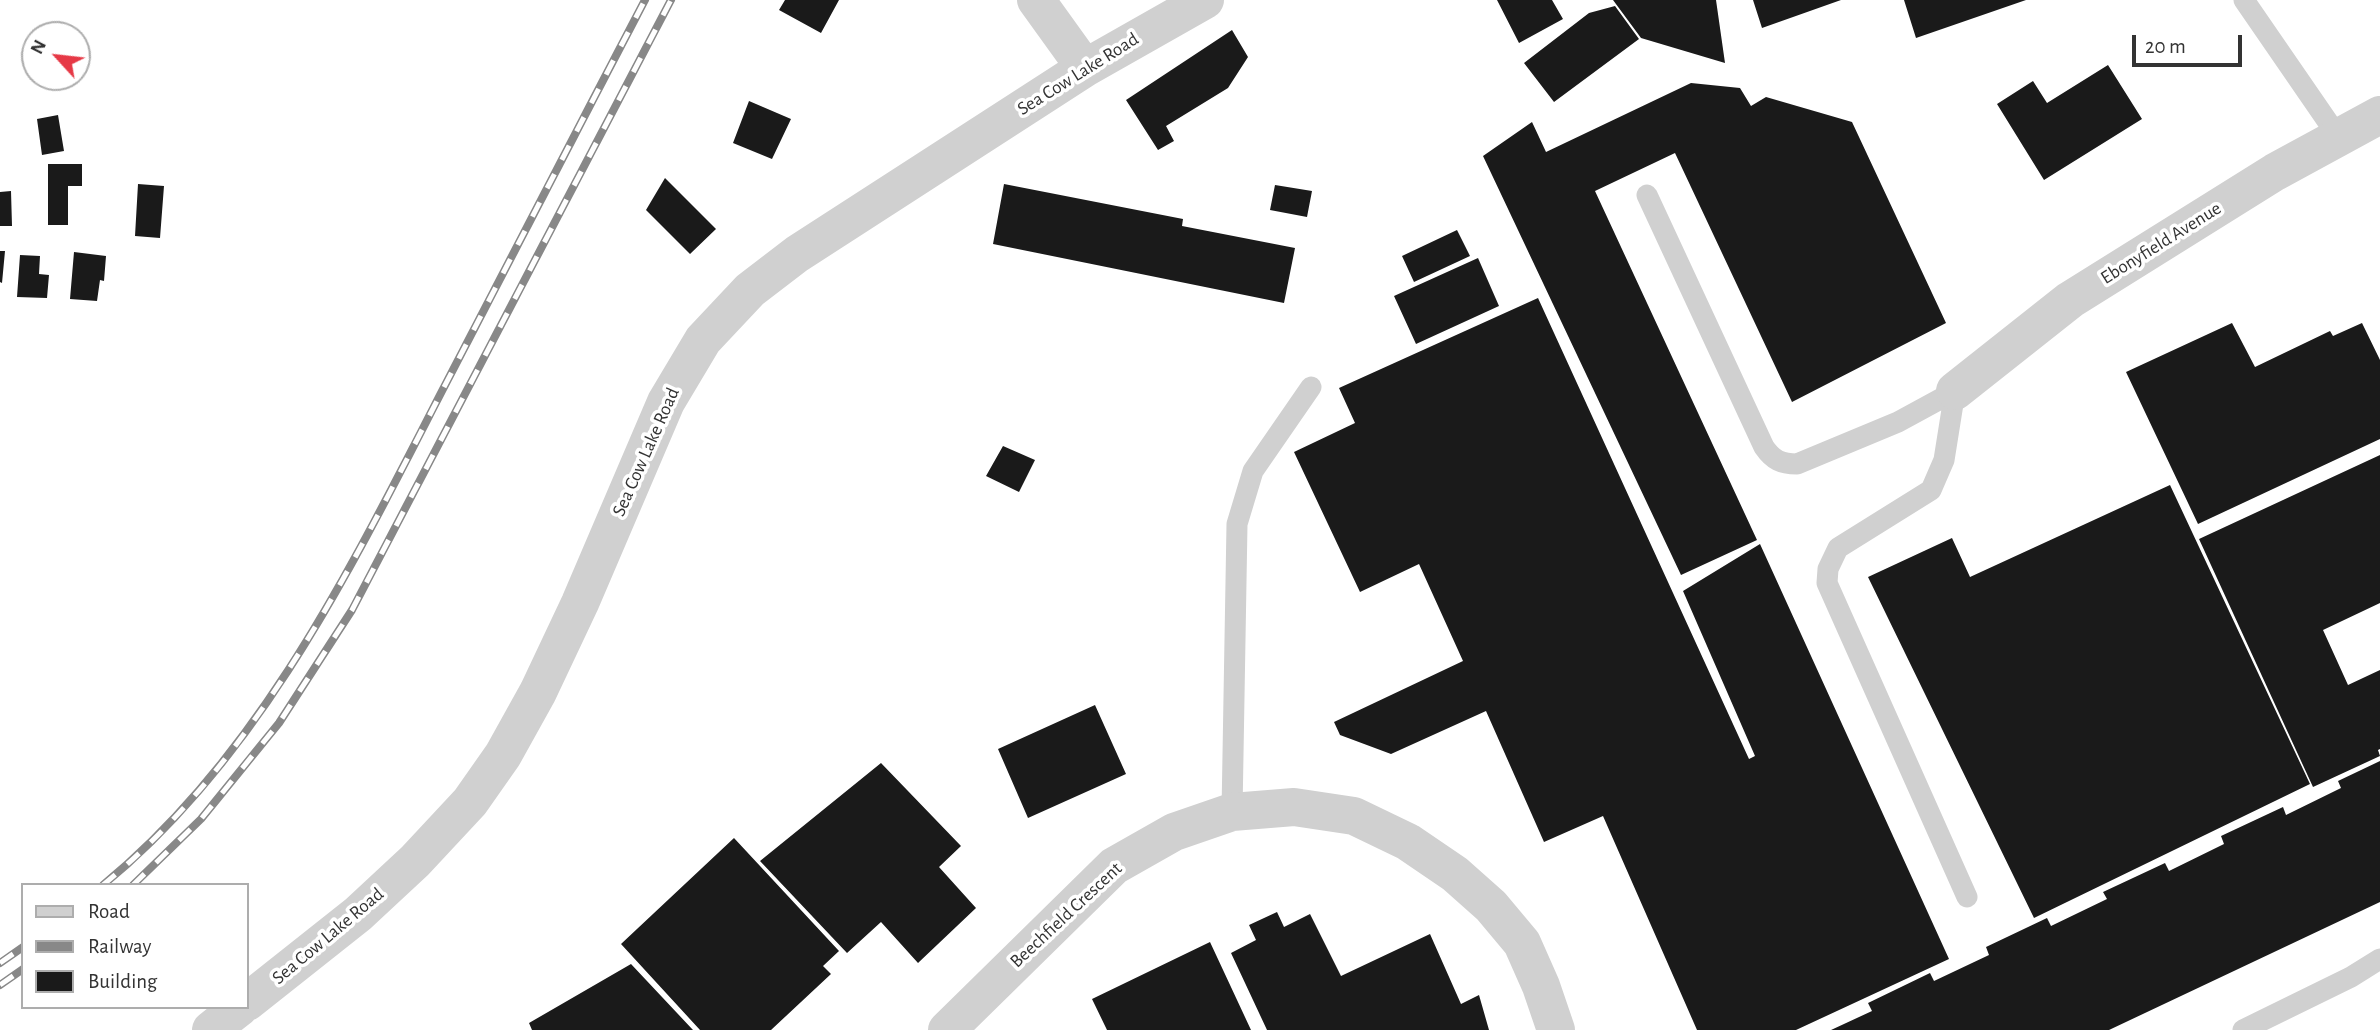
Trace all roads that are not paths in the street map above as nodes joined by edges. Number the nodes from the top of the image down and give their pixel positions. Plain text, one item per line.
1 (1036, 0) edge
2 (1205, 0) edge
3 (2244, 0) edge
4 (1085, 68) junction
5 (2380, 116) edge
6 (2339, 138) junction
7 (1647, 195) dead end
8 (1311, 387) dead end
9 (1955, 391) junction
10 (1232, 812) junction
11 (1968, 897) dead end
12 (2380, 959) edge
13 (248, 1001) edge
14 (237, 1009) edge
15 (211, 1030) edge
16 (947, 1030) edge
17 (1556, 1030) edge
18 (2243, 1030) edge

1 - 4 street
2 - 4 street, Sea Cow Lake Road
3 - 6 lane
4 - 13 street, Sea Cow Lake Road
5 - 6 street, Ebonyfield Avenue
6 - 9 street, Ebonyfield Avenue
7 - 9 lane
8 - 10 lane
9 - 11 lane
10 - 16 street, Beechfield Crescent
10 - 17 street, Beechfield Crescent
12 - 18 lane
14 - 15 street

